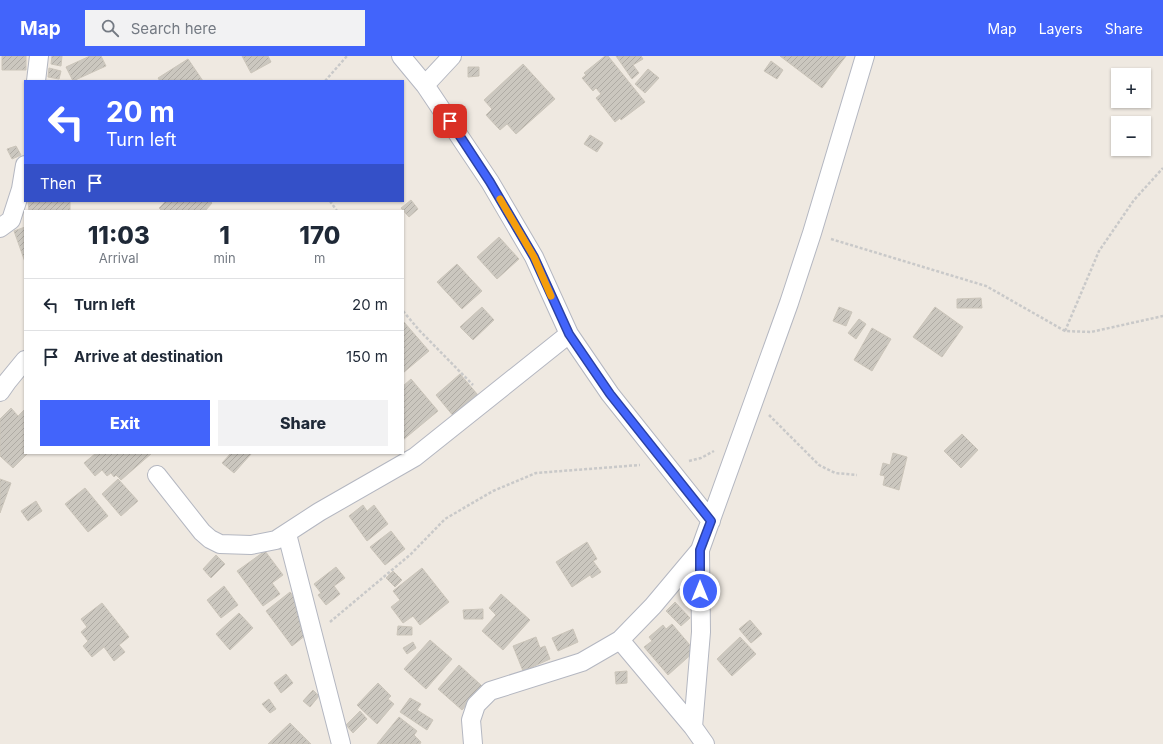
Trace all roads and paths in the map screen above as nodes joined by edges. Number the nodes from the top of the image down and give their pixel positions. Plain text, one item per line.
1 (39, 56) edge
2 (347, 56) edge
3 (400, 56) edge
4 (452, 56) edge
5 (865, 56) edge
6 (36, 80) edge
7 (326, 80) edge
8 (425, 85) junction
9 (1163, 168) edge
10 (24, 171) edge
11 (0, 228) edge
12 (812, 233) junction
13 (404, 312) edge
14 (1163, 316) edge
15 (1065, 331) junction
16 (569, 334) junction
17 (24, 361) edge
18 (0, 392) edge
19 (488, 399) junction
20 (754, 400) junction
21 (743, 432) junction
22 (664, 463) junction
23 (157, 475) dead end
24 (857, 475) dead end
25 (711, 521) junction
26 (287, 534) junction
27 (700, 550) junction
28 (314, 636) junction
29 (620, 640) junction
30 (693, 727) junction
31 (341, 744) edge
32 (473, 744) edge
33 (704, 744) edge

1 - 6 street
2 - 7 path
3 - 8 street
4 - 8 street
5 - 12 street
8 - 16 street
9 - 15 path
10 - 11 street
12 - 15 path
12 - 20 street
13 - 19 path
14 - 15 path
16 - 19 street
16 - 22 street
17 - 18 street
19 - 26 street
20 - 21 street
20 - 24 path
21 - 22 path
21 - 25 street
22 - 25 street
22 - 28 path
23 - 26 street
25 - 27 street
26 - 28 street
27 - 29 street
27 - 30 street
28 - 31 street
29 - 30 street
29 - 32 street
30 - 33 street

